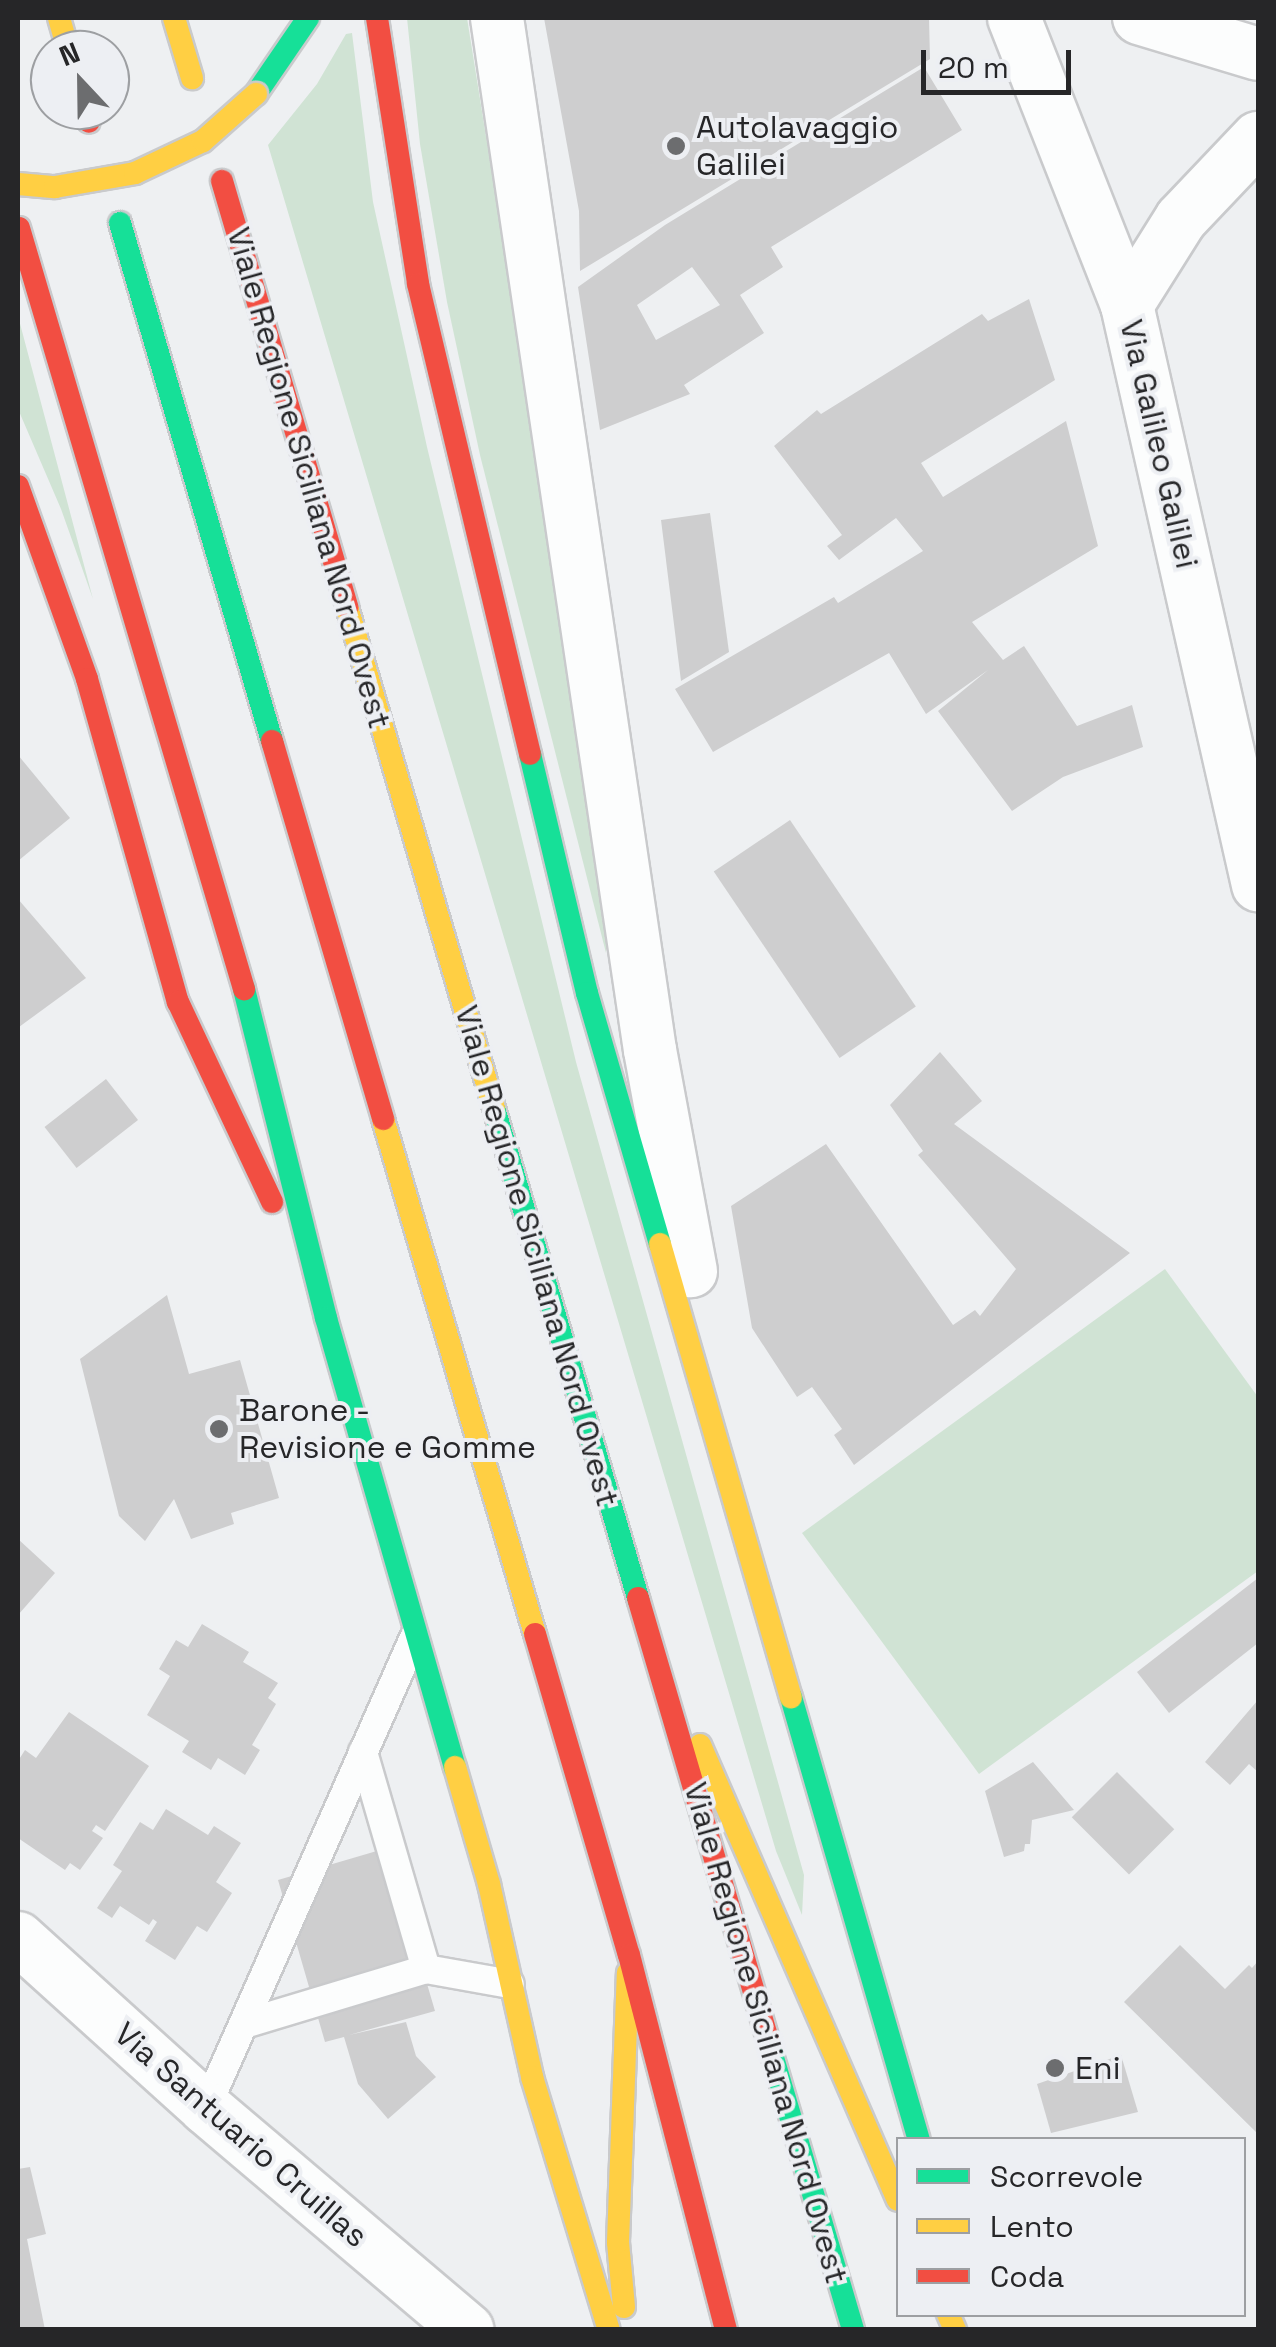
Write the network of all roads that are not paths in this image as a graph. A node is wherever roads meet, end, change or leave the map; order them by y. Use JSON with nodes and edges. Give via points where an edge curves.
{"nodes":[{"id":1,"x":174,"y":18,"type":"edge"},
{"id":2,"x":308,"y":18,"type":"edge"},
{"id":3,"x":377,"y":18,"type":"edge"},
{"id":4,"x":497,"y":18,"type":"edge"},
{"id":5,"x":1014,"y":18,"type":"edge"},
{"id":6,"x":1139,"y":18,"type":"edge"},
{"id":7,"x":1258,"y":54,"type":"edge"},
{"id":8,"x":192,"y":78,"type":"dead end"},
{"id":9,"x":1258,"y":138,"type":"edge"},
{"id":10,"x":222,"y":181,"type":"dead end"},
{"id":11,"x":18,"y":184,"type":"edge"},
{"id":12,"x":120,"y":224,"type":"dead end"},
{"id":13,"x":19,"y":228,"type":"edge"},
{"id":14,"x":1127,"y":305,"type":"junction"},
{"id":15,"x":18,"y":486,"type":"edge"},
{"id":16,"x":1256,"y":863,"type":"edge"},
{"id":17,"x":326,"y":1318,"type":"junction"},
{"id":18,"x":638,"y":1604,"type":"junction"},
{"id":19,"x":770,"y":1629,"type":"junction"},
{"id":20,"x":416,"y":1632,"type":"junction"},
{"id":21,"x":363,"y":1752,"type":"junction"},
{"id":22,"x":18,"y":1938,"type":"edge"},
{"id":23,"x":629,"y":1956,"type":"junction"},
{"id":24,"x":426,"y":1969,"type":"junction"},
{"id":25,"x":510,"y":1984,"type":"junction"},
{"id":26,"x":244,"y":2024,"type":"junction"},
{"id":27,"x":206,"y":2108,"type":"junction"},
{"id":28,"x":918,"y":2137,"type":"edge"},
{"id":29,"x":896,"y":2195,"type":"edge"},
{"id":30,"x":468,"y":2330,"type":"edge"},
{"id":31,"x":609,"y":2330,"type":"edge"},
{"id":32,"x":627,"y":2330,"type":"edge"},
{"id":33,"x":726,"y":2330,"type":"edge"},
{"id":34,"x":853,"y":2330,"type":"edge"}],
"edges":[{"from":1,"to":8,"type":"street"},
{"from":2,"to":11,"type":"street","bridge":true,"via":[[256,94],[203,142],[134,174],[69,186]]},
{"from":3,"to":19,"type":"street","via":[[418,284],[586,993]]},
{"from":4,"to":19,"type":"street","via":[[672,1184]]},
{"from":5,"to":14,"type":"street","name":"Via Galileo Galilei"},
{"from":6,"to":7,"type":"street"},
{"from":9,"to":14,"type":"street","via":[[1181,219]]},
{"from":10,"to":18,"type":"street","name":"Viale Regione Siciliana Nord Ovest"},
{"from":12,"to":23,"type":"street"},
{"from":13,"to":17,"type":"street","via":[[244,992]]},
{"from":14,"to":16,"type":"street","name":"Via Galileo Galilei"},
{"from":15,"to":17,"type":"street","via":[[87,679],[178,1002]]},
{"from":17,"to":20,"type":"street"},
{"from":18,"to":29,"type":"street"},
{"from":18,"to":34,"type":"street","name":"Viale Regione Siciliana Nord Ovest"},
{"from":19,"to":28,"type":"street"},
{"from":20,"to":21,"type":"lane"},
{"from":20,"to":25,"type":"street","via":[[489,1884]]},
{"from":21,"to":24,"type":"lane"},
{"from":21,"to":26,"type":"lane"},
{"from":22,"to":27,"type":"street","name":"Via Santuario Cruillas"},
{"from":23,"to":32,"type":"street","via":[[618,2242]]},
{"from":23,"to":33,"type":"street"},
{"from":24,"to":25,"type":"lane"},
{"from":24,"to":26,"type":"lane"},
{"from":25,"to":31,"type":"street"},
{"from":26,"to":27,"type":"lane"},
{"from":27,"to":30,"type":"street","name":"Via Santuario Cruillas"}]}
